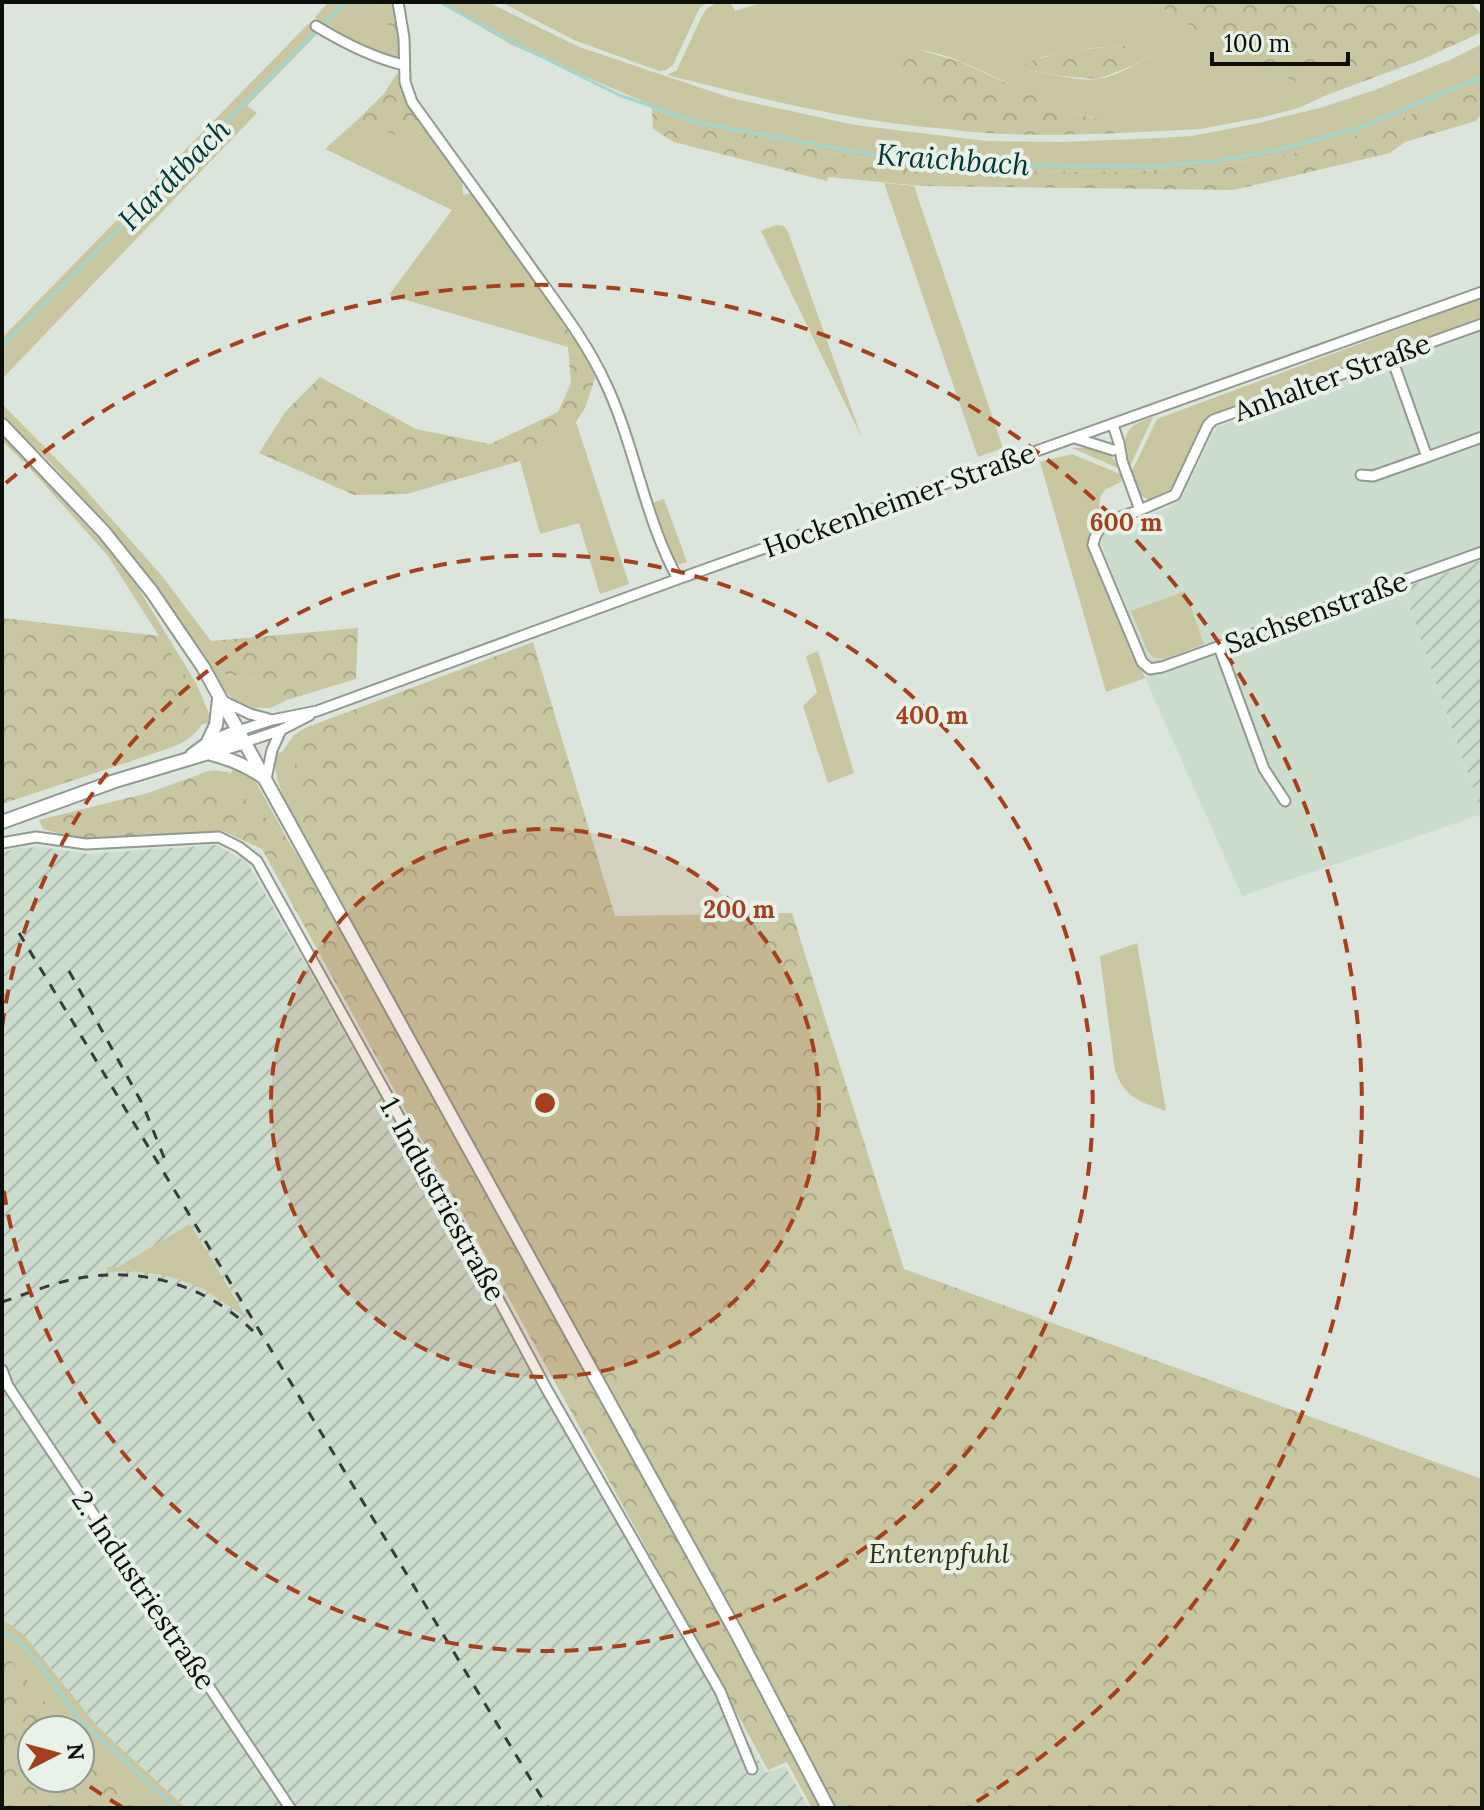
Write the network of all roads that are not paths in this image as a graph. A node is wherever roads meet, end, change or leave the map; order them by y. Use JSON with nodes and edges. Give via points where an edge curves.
{"nodes":[{"id":1,"x":398,"y":2,"type":"edge"},
{"id":2,"x":320,"y":28,"type":"dead end"},
{"id":3,"x":404,"y":65,"type":"junction"},
{"id":4,"x":1482,"y":292,"type":"edge"},
{"id":5,"x":1482,"y":324,"type":"edge"},
{"id":6,"x":1391,"y":356,"type":"junction"},
{"id":7,"x":2,"y":425,"type":"edge"},
{"id":8,"x":1110,"y":426,"type":"junction"},
{"id":9,"x":1482,"y":437,"type":"edge"},
{"id":10,"x":1075,"y":438,"type":"junction"},
{"id":11,"x":1113,"y":450,"type":"junction"},
{"id":12,"x":1427,"y":457,"type":"junction"},
{"id":13,"x":1122,"y":461,"type":"junction"},
{"id":14,"x":1361,"y":475,"type":"dead end"},
{"id":15,"x":1140,"y":510,"type":"junction"},
{"id":16,"x":1482,"y":552,"type":"edge"},
{"id":17,"x":678,"y":579,"type":"junction"},
{"id":18,"x":1219,"y":647,"type":"junction"},
{"id":19,"x":1150,"y":669,"type":"joint"},
{"id":20,"x":219,"y":699,"type":"junction"},
{"id":21,"x":317,"y":711,"type":"junction"},
{"id":22,"x":272,"y":720,"type":"junction"},
{"id":23,"x":281,"y":730,"type":"junction"},
{"id":24,"x":242,"y":737,"type":"junction"},
{"id":25,"x":208,"y":748,"type":"junction"},
{"id":26,"x":266,"y":779,"type":"junction"},
{"id":27,"x":1285,"y":801,"type":"dead end"},
{"id":28,"x":2,"y":822,"type":"edge"},
{"id":29,"x":2,"y":843,"type":"edge"},
{"id":30,"x":2,"y":1370,"type":"edge"},
{"id":31,"x":690,"y":1616,"type":"dead end"},
{"id":32,"x":679,"y":1618,"type":"junction"},
{"id":33,"x":752,"y":1769,"type":"dead end"},
{"id":34,"x":290,"y":1808,"type":"edge"},
{"id":35,"x":828,"y":1808,"type":"edge"}],
"edges":[{"from":1,"to":3,"type":"street"},
{"from":2,"to":3,"type":"street","via":[[380,59]]},
{"from":3,"to":17,"type":"street","via":[[412,102],[594,360]]},
{"from":4,"to":8,"type":"street","name":"Hockenheimer Straße"},
{"from":5,"to":6,"type":"street","name":"Anhalter Straße"},
{"from":6,"to":12,"type":"street"},
{"from":6,"to":15,"type":"street","name":"Anhalter Straße","via":[[1213,420],[1175,495]]},
{"from":7,"to":20,"type":"main road","via":[[127,561],[203,667]]},
{"from":8,"to":10,"type":"street","name":"Hockenheimer Straße"},
{"from":8,"to":11,"type":"street"},
{"from":8,"to":13,"type":"street"},
{"from":9,"to":12,"type":"street"},
{"from":10,"to":11,"type":"street"},
{"from":10,"to":17,"type":"street","name":"Hockenheimer Straße"},
{"from":11,"to":13,"type":"street"},
{"from":12,"to":14,"type":"street","via":[[1373,476]]},
{"from":13,"to":15,"type":"street"},
{"from":15,"to":19,"type":"street","name":"Anhalter Straße","via":[[1101,525],[1093,545],[1142,662]]},
{"from":16,"to":18,"type":"street","name":"Sachsenstraße"},
{"from":17,"to":21,"type":"street","name":"Hockenheimer Straße"},
{"from":18,"to":19,"type":"street","name":"Sachsenstraße"},
{"from":18,"to":27,"type":"street","via":[[1264,769]]},
{"from":20,"to":22,"type":"street"},
{"from":20,"to":24,"type":"main road"},
{"from":20,"to":25,"type":"main road"},
{"from":21,"to":22,"type":"street","name":"Hockenheimer Straße"},
{"from":21,"to":23,"type":"street","name":"Hockenheimer Straße"},
{"from":22,"to":24,"type":"street","name":"Hockenheimer Straße"},
{"from":23,"to":24,"type":"street","name":"Hockenheimer Straße"},
{"from":23,"to":26,"type":"street"},
{"from":24,"to":25,"type":"main road","name":"Hockenheimer Straße"},
{"from":24,"to":26,"type":"main road"},
{"from":25,"to":26,"type":"main road"},
{"from":25,"to":28,"type":"main road","name":"Hockenheimer Straße"},
{"from":26,"to":35,"type":"main road"},
{"from":29,"to":32,"type":"street","name":"1. Industriestraße","via":[[36,837],[86,844],[219,837],[257,861],[546,1388]]},
{"from":30,"to":34,"type":"street","name":"2. Industriestraße"},
{"from":31,"to":32,"type":"street"},
{"from":32,"to":33,"type":"street","name":"1. Industriestraße","via":[[720,1691]]}]}
